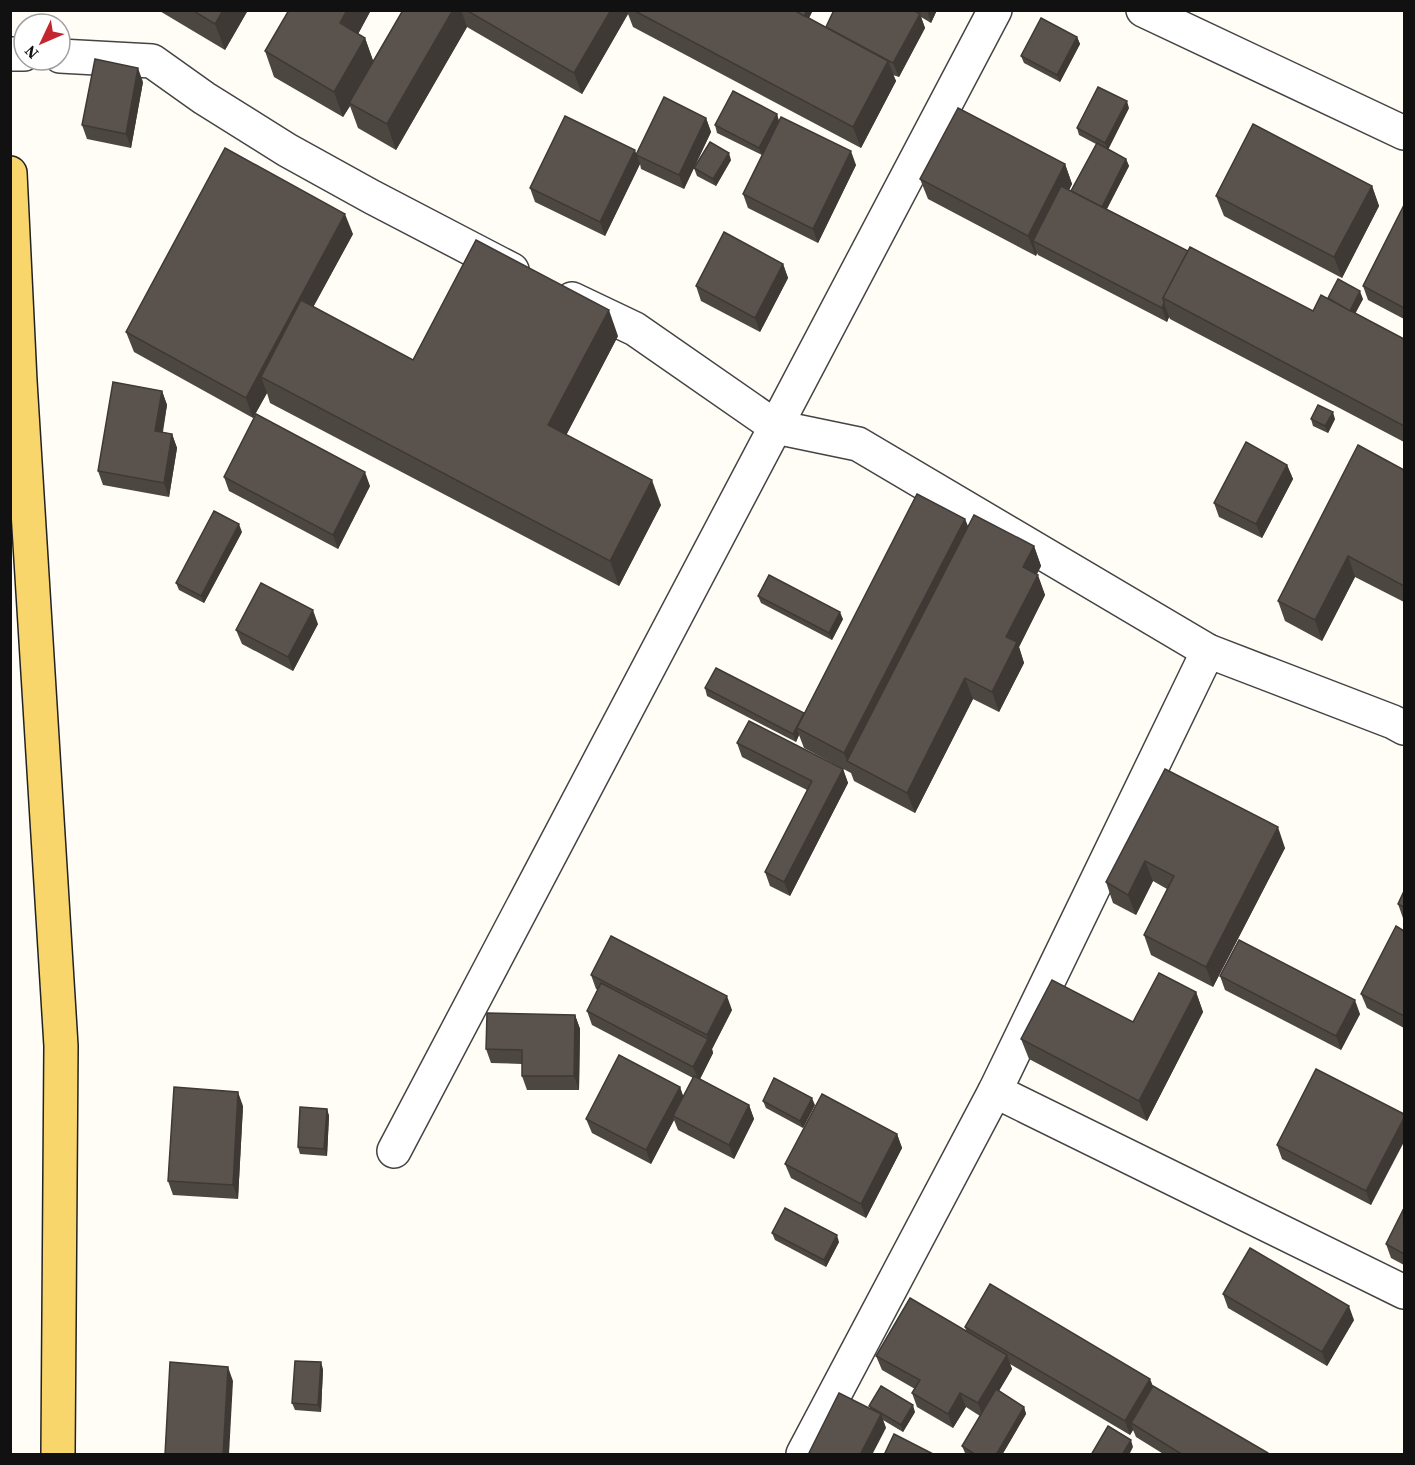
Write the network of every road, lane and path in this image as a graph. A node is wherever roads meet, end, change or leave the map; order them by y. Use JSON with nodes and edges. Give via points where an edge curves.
{"nodes":[{"id":1,"x":995,"y":10,"type":"edge"},
{"id":2,"x":1143,"y":10,"type":"edge"},
{"id":3,"x":72,"y":57,"type":"edge"},
{"id":4,"x":1404,"y":133,"type":"edge"},
{"id":5,"x":10,"y":173,"type":"edge"},
{"id":6,"x":776,"y":427,"type":"junction"},
{"id":7,"x":1208,"y":651,"type":"junction"},
{"id":8,"x":1404,"y":728,"type":"edge"},
{"id":9,"x":994,"y":1091,"type":"junction"},
{"id":10,"x":394,"y":1151,"type":"dead end"},
{"id":11,"x":1404,"y":1292,"type":"edge"},
{"id":12,"x":58,"y":1455,"type":"edge"},
{"id":13,"x":803,"y":1455,"type":"edge"}],
"edges":[{"from":1,"to":6,"type":"street"},
{"from":2,"to":4,"type":"street"},
{"from":3,"to":6,"type":"street","via":[[152,61],[287,150],[489,259],[635,329]]},
{"from":5,"to":12,"type":"main road","via":[[61,1046]]},
{"from":6,"to":7,"type":"street","via":[[858,444]]},
{"from":6,"to":10,"type":"street"},
{"from":7,"to":8,"type":"street"},
{"from":7,"to":9,"type":"street"},
{"from":9,"to":11,"type":"street"},
{"from":9,"to":13,"type":"street"}]}
